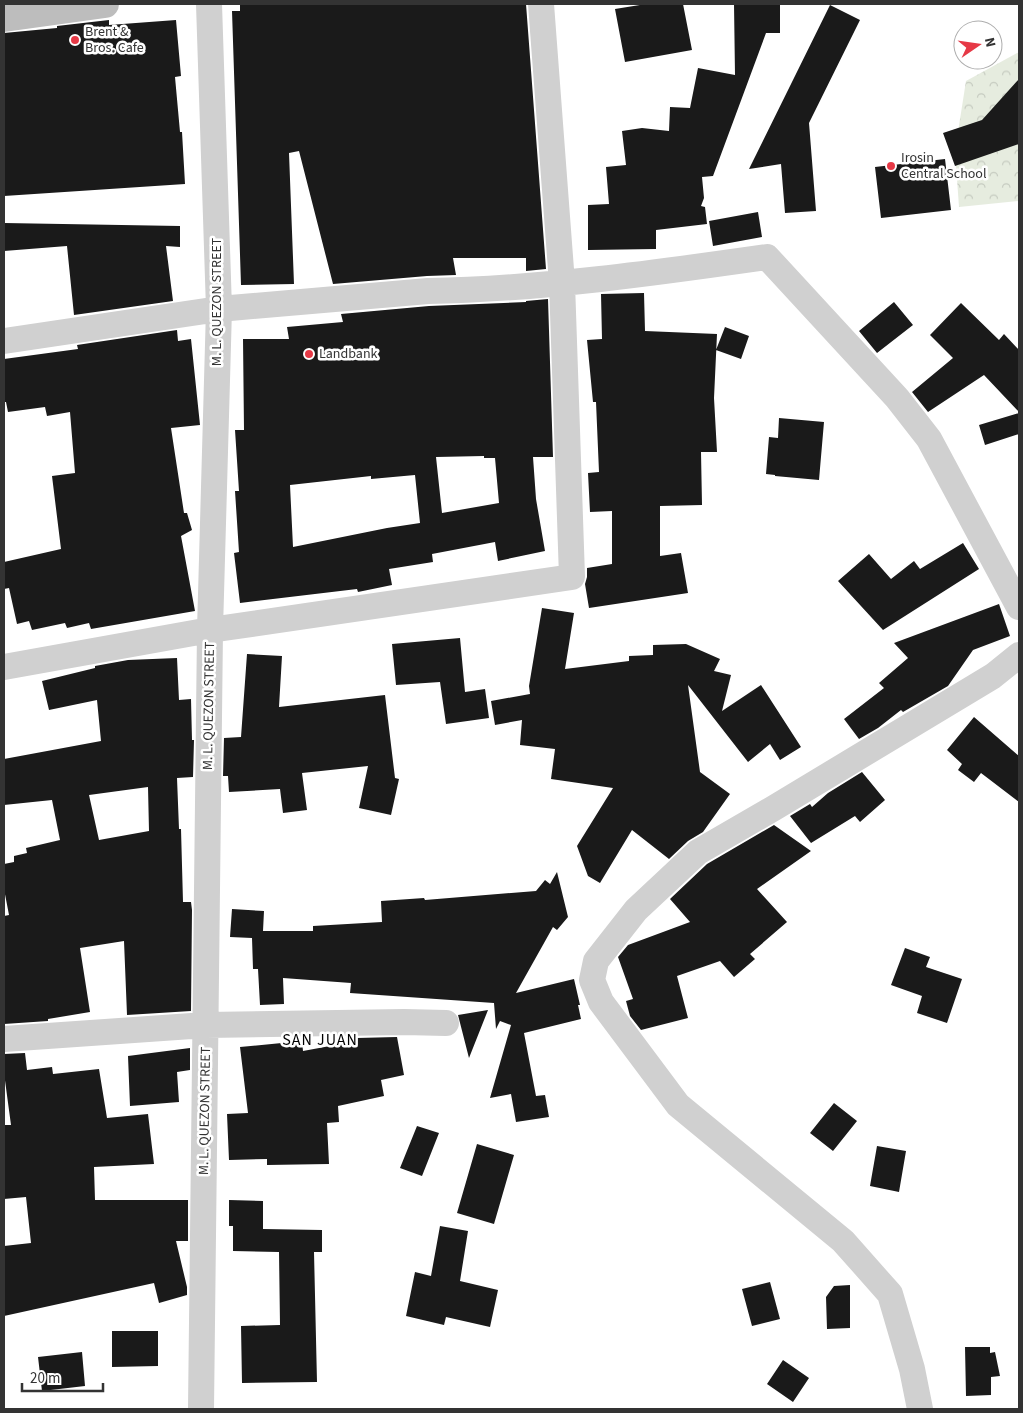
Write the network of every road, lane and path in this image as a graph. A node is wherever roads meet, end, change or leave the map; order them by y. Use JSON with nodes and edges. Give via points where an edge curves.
{"nodes":[{"id":1,"x":105,"y":4,"type":"edge"},
{"id":2,"x":209,"y":4,"type":"edge"},
{"id":3,"x":541,"y":4,"type":"edge"},
{"id":4,"x":4,"y":18,"type":"edge"},
{"id":5,"x":562,"y":283,"type":"junction"},
{"id":6,"x":219,"y":309,"type":"junction"},
{"id":7,"x":4,"y":341,"type":"edge"},
{"id":8,"x":1019,"y":607,"type":"edge"},
{"id":9,"x":210,"y":630,"type":"junction"},
{"id":10,"x":1019,"y":655,"type":"edge"},
{"id":11,"x":4,"y":667,"type":"edge"},
{"id":12,"x":446,"y":1023,"type":"dead end"},
{"id":13,"x":206,"y":1026,"type":"junction"},
{"id":14,"x":4,"y":1039,"type":"edge"},
{"id":15,"x":201,"y":1409,"type":"edge"},
{"id":16,"x":920,"y":1409,"type":"edge"}],
"edges":[{"from":1,"to":4,"type":"main road"},
{"from":2,"to":6,"type":"street","name":"M. L. QUEZON STREET"},
{"from":3,"to":5,"type":"street"},
{"from":5,"to":6,"type":"street"},
{"from":5,"to":8,"type":"street","via":[[767,257],[896,398],[929,439]]},
{"from":5,"to":9,"type":"street","via":[[572,577]]},
{"from":6,"to":7,"type":"street"},
{"from":6,"to":9,"type":"street","name":"M. L. QUEZON STREET"},
{"from":9,"to":11,"type":"street"},
{"from":9,"to":13,"type":"street","name":"M. L. QUEZON STREET"},
{"from":10,"to":16,"type":"street","via":[[993,676],[698,852],[636,910],[596,961],[592,980],[601,1002],[678,1105],[843,1241],[890,1294],[912,1368]]},
{"from":12,"to":13,"type":"street"},
{"from":13,"to":14,"type":"street"},
{"from":13,"to":15,"type":"street","name":"M. L. QUEZON STREET"}]}
